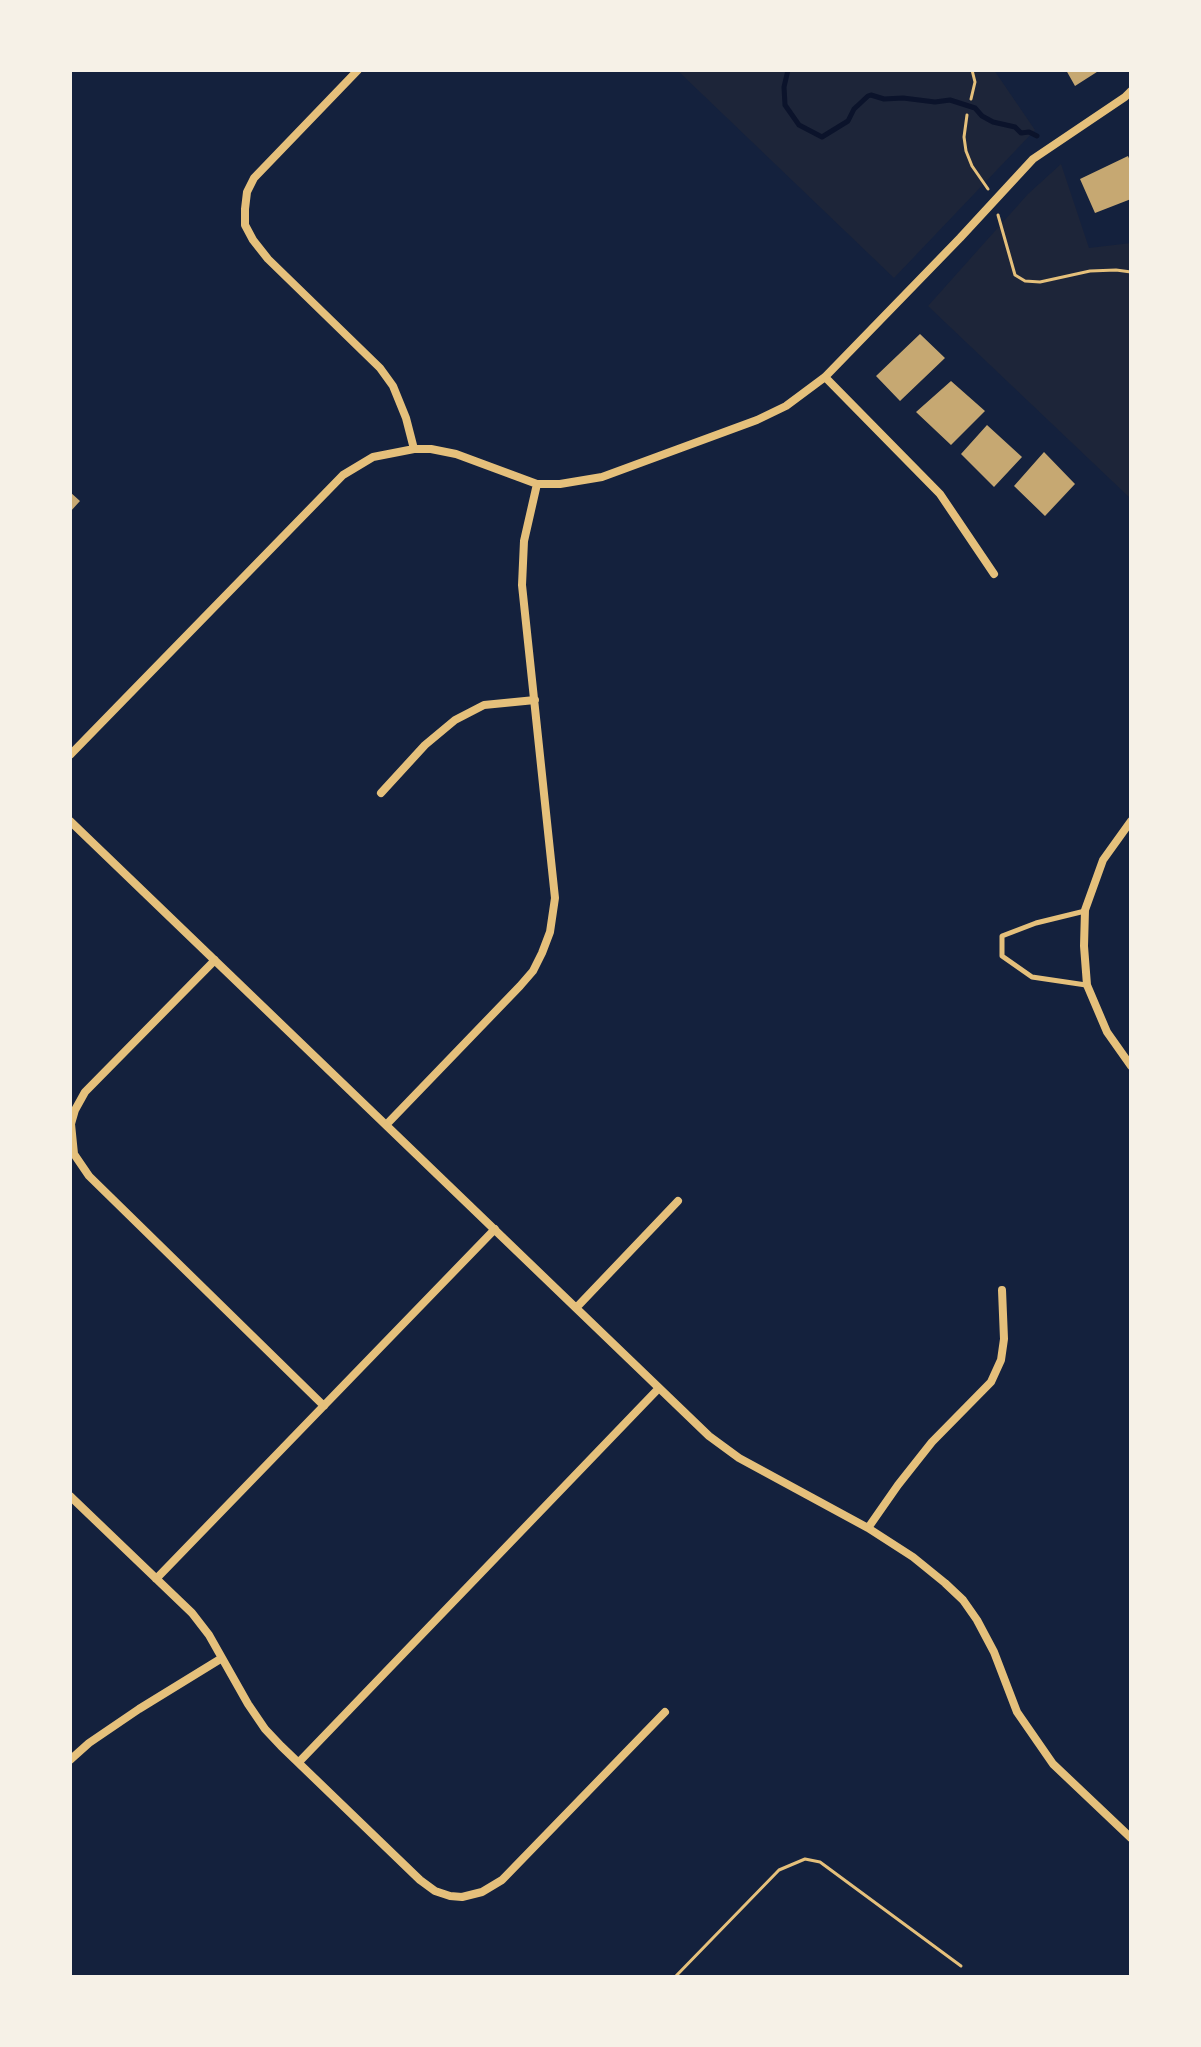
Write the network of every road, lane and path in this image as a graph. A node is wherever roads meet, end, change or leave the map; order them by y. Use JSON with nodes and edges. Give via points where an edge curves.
{"nodes":[{"id":1,"x":358,"y":70,"type":"edge"},
{"id":2,"x":972,"y":70,"type":"edge"},
{"id":3,"x":1131,"y":91,"type":"edge"},
{"id":4,"x":971,"y":99,"type":"dead end"},
{"id":5,"x":967,"y":115,"type":"dead end"},
{"id":6,"x":994,"y":200,"type":"junction"},
{"id":7,"x":1131,"y":272,"type":"edge"},
{"id":8,"x":825,"y":377,"type":"junction"},
{"id":9,"x":414,"y":449,"type":"junction"},
{"id":10,"x":537,"y":484,"type":"junction"},
{"id":11,"x":994,"y":574,"type":"dead end"},
{"id":12,"x":535,"y":700,"type":"junction"},
{"id":13,"x":70,"y":755,"type":"edge"},
{"id":14,"x":381,"y":793,"type":"dead end"},
{"id":15,"x":70,"y":821,"type":"edge"},
{"id":16,"x":1131,"y":821,"type":"edge"},
{"id":17,"x":1085,"y":910,"type":"junction"},
{"id":18,"x":215,"y":960,"type":"junction"},
{"id":19,"x":1087,"y":985,"type":"junction"},
{"id":20,"x":1131,"y":1066,"type":"edge"},
{"id":21,"x":386,"y":1125,"type":"junction"},
{"id":22,"x":71,"y":1132,"type":"edge"},
{"id":23,"x":678,"y":1201,"type":"dead end"},
{"id":24,"x":495,"y":1229,"type":"junction"},
{"id":25,"x":1002,"y":1290,"type":"dead end"},
{"id":26,"x":576,"y":1308,"type":"junction"},
{"id":27,"x":659,"y":1388,"type":"junction"},
{"id":28,"x":324,"y":1406,"type":"junction"},
{"id":29,"x":70,"y":1496,"type":"edge"},
{"id":30,"x":868,"y":1528,"type":"junction"},
{"id":31,"x":156,"y":1579,"type":"junction"},
{"id":32,"x":222,"y":1658,"type":"junction"},
{"id":33,"x":665,"y":1712,"type":"dead end"},
{"id":34,"x":70,"y":1760,"type":"edge"},
{"id":35,"x":299,"y":1762,"type":"junction"},
{"id":36,"x":1131,"y":1838,"type":"edge"},
{"id":37,"x":961,"y":1966,"type":"dead end"},
{"id":38,"x":675,"y":1977,"type":"edge"}],
"edges":[{"from":1,"to":9,"type":"street","via":[[254,178],[247,192],[245,225],[268,259],[380,368],[393,386]]},
{"from":2,"to":4,"type":"path"},
{"from":3,"to":6,"type":"street","via":[[1033,159]]},
{"from":5,"to":6,"type":"path","via":[[966,151]]},
{"from":6,"to":7,"type":"path","via":[[1015,275],[1025,281],[1090,271]]},
{"from":6,"to":8,"type":"street"},
{"from":8,"to":10,"type":"street","via":[[757,420],[602,477]]},
{"from":8,"to":11,"type":"street","via":[[940,494]]},
{"from":9,"to":10,"type":"street","via":[[456,454]]},
{"from":9,"to":13,"type":"street","via":[[373,457],[343,475]]},
{"from":10,"to":12,"type":"street","via":[[522,563]]},
{"from":12,"to":14,"type":"street","via":[[484,705],[455,720]]},
{"from":12,"to":21,"type":"street","via":[[555,898],[550,932],[533,971]]},
{"from":15,"to":18,"type":"street"},
{"from":16,"to":17,"type":"street","via":[[1103,860]]},
{"from":17,"to":19,"type":"street"},
{"from":17,"to":19,"type":"lane","via":[[1002,936],[1002,956],[1032,977]]},
{"from":18,"to":21,"type":"street"},
{"from":18,"to":22,"type":"street","via":[[85,1092]]},
{"from":19,"to":20,"type":"street","via":[[1107,1032]]},
{"from":21,"to":24,"type":"street"},
{"from":22,"to":28,"type":"street","via":[[74,1154],[89,1176]]},
{"from":23,"to":26,"type":"street"},
{"from":24,"to":26,"type":"street"},
{"from":24,"to":28,"type":"street"},
{"from":25,"to":30,"type":"street","via":[[1004,1339],[991,1382],[932,1442]]},
{"from":26,"to":27,"type":"street"},
{"from":27,"to":30,"type":"street","via":[[739,1458]]},
{"from":27,"to":35,"type":"street"},
{"from":28,"to":31,"type":"street"},
{"from":29,"to":31,"type":"street"},
{"from":30,"to":36,"type":"street","via":[[913,1557],[963,1600],[994,1652],[1017,1712],[1053,1764]]},
{"from":31,"to":32,"type":"street","via":[[192,1613]]},
{"from":32,"to":34,"type":"street"},
{"from":32,"to":35,"type":"street","via":[[265,1729]]},
{"from":33,"to":35,"type":"street","via":[[502,1880],[462,1897],[435,1891],[420,1880]]},
{"from":37,"to":38,"type":"path","via":[[820,1862],[805,1859],[779,1870]]}]}
